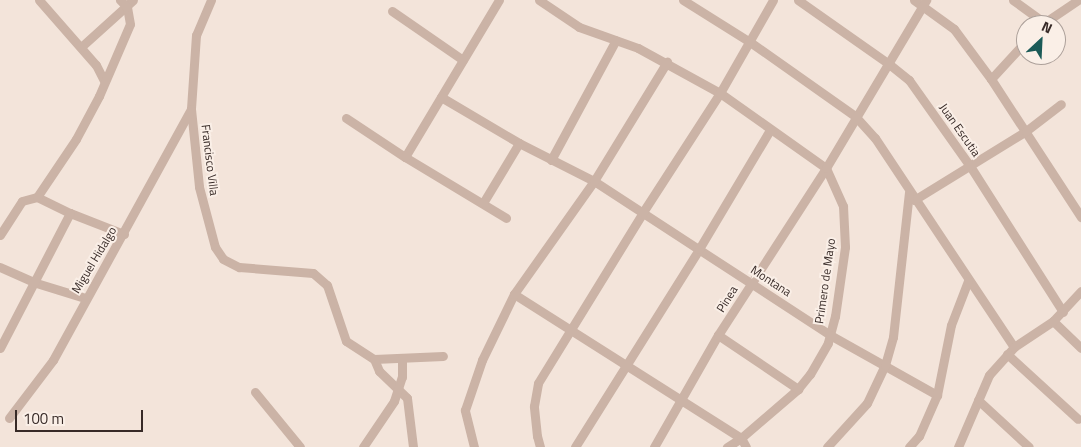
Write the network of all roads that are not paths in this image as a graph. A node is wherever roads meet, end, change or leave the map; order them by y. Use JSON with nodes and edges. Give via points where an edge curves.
{"nodes":[{"id":1,"x":39,"y":0,"type":"edge"},
{"id":2,"x":120,"y":0,"type":"edge"},
{"id":3,"x":133,"y":0,"type":"edge"},
{"id":4,"x":210,"y":0,"type":"edge"},
{"id":5,"x":500,"y":0,"type":"edge"},
{"id":6,"x":539,"y":0,"type":"edge"},
{"id":7,"x":682,"y":0,"type":"edge"},
{"id":8,"x":773,"y":0,"type":"edge"},
{"id":9,"x":798,"y":0,"type":"edge"},
{"id":10,"x":914,"y":0,"type":"edge"},
{"id":11,"x":1013,"y":0,"type":"edge"},
{"id":12,"x":1078,"y":2,"type":"edge"},
{"id":13,"x":924,"y":3,"type":"edge"},
{"id":14,"x":127,"y":7,"type":"junction"},
{"id":15,"x":392,"y":11,"type":"dead end"},
{"id":16,"x":1031,"y":15,"type":"edge"},
{"id":17,"x":1057,"y":15,"type":"edge"},
{"id":18,"x":616,"y":40,"type":"junction"},
{"id":19,"x":750,"y":42,"type":"junction"},
{"id":20,"x":81,"y":47,"type":"junction"},
{"id":21,"x":1016,"y":52,"type":"edge"},
{"id":22,"x":463,"y":60,"type":"junction"},
{"id":23,"x":667,"y":62,"type":"junction"},
{"id":24,"x":889,"y":64,"type":"junction"},
{"id":25,"x":991,"y":79,"type":"junction"},
{"id":26,"x":104,"y":81,"type":"junction"},
{"id":27,"x":720,"y":93,"type":"junction"},
{"id":28,"x":441,"y":96,"type":"junction"},
{"id":29,"x":1061,"y":104,"type":"dead end"},
{"id":30,"x":191,"y":109,"type":"junction"},
{"id":31,"x":855,"y":116,"type":"junction"},
{"id":32,"x":346,"y":118,"type":"dead end"},
{"id":33,"x":770,"y":130,"type":"junction"},
{"id":34,"x":1026,"y":131,"type":"junction"},
{"id":35,"x":519,"y":143,"type":"junction"},
{"id":36,"x":405,"y":157,"type":"junction"},
{"id":37,"x":551,"y":160,"type":"junction"},
{"id":38,"x":970,"y":166,"type":"junction"},
{"id":39,"x":826,"y":168,"type":"junction"},
{"id":40,"x":594,"y":181,"type":"junction"},
{"id":41,"x":37,"y":197,"type":"junction"},
{"id":42,"x":912,"y":197,"type":"junction"},
{"id":43,"x":484,"y":203,"type":"junction"},
{"id":44,"x":643,"y":212,"type":"junction"},
{"id":45,"x":70,"y":213,"type":"junction"},
{"id":46,"x":1081,"y":217,"type":"edge"},
{"id":47,"x":506,"y":218,"type":"dead end"},
{"id":48,"x":124,"y":234,"type":"junction"},
{"id":49,"x":0,"y":235,"type":"edge"},
{"id":50,"x":699,"y":249,"type":"junction"},
{"id":51,"x":0,"y":267,"type":"edge"},
{"id":52,"x":968,"y":281,"type":"junction"},
{"id":53,"x":33,"y":282,"type":"junction"},
{"id":54,"x":752,"y":283,"type":"junction"},
{"id":55,"x":1081,"y":291,"type":"edge"},
{"id":56,"x":514,"y":294,"type":"junction"},
{"id":57,"x":85,"y":298,"type":"junction"},
{"id":58,"x":1063,"y":312,"type":"junction"},
{"id":59,"x":1053,"y":321,"type":"junction"},
{"id":60,"x":571,"y":330,"type":"junction"},
{"id":61,"x":830,"y":334,"type":"junction"},
{"id":62,"x":718,"y":335,"type":"junction"},
{"id":63,"x":0,"y":348,"type":"edge"},
{"id":64,"x":1081,"y":348,"type":"edge"},
{"id":65,"x":1010,"y":350,"type":"junction"},
{"id":66,"x":443,"y":356,"type":"dead end"},
{"id":67,"x":402,"y":358,"type":"junction"},
{"id":68,"x":374,"y":360,"type":"junction"},
{"id":69,"x":625,"y":365,"type":"junction"},
{"id":70,"x":885,"y":365,"type":"junction"},
{"id":71,"x":398,"y":389,"type":"junction"},
{"id":72,"x":798,"y":389,"type":"junction"},
{"id":73,"x":255,"y":392,"type":"dead end"},
{"id":74,"x":937,"y":395,"type":"junction"},
{"id":75,"x":680,"y":400,"type":"junction"},
{"id":76,"x":978,"y":400,"type":"junction"},
{"id":77,"x":9,"y":418,"type":"dead end"},
{"id":78,"x":1078,"y":419,"type":"dead end"},
{"id":79,"x":741,"y":438,"type":"junction"},
{"id":80,"x":300,"y":447,"type":"edge"},
{"id":81,"x":363,"y":447,"type":"edge"},
{"id":82,"x":413,"y":447,"type":"edge"},
{"id":83,"x":474,"y":447,"type":"edge"},
{"id":84,"x":540,"y":447,"type":"edge"},
{"id":85,"x":575,"y":447,"type":"edge"},
{"id":86,"x":654,"y":447,"type":"edge"},
{"id":87,"x":727,"y":447,"type":"edge"},
{"id":88,"x":746,"y":447,"type":"edge"},
{"id":89,"x":827,"y":447,"type":"edge"},
{"id":90,"x":909,"y":447,"type":"edge"},
{"id":91,"x":958,"y":447,"type":"edge"},
{"id":92,"x":1029,"y":447,"type":"edge"}],
"edges":[{"from":1,"to":20,"type":"street"},
{"from":2,"to":14,"type":"street"},
{"from":3,"to":14,"type":"street"},
{"from":4,"to":30,"type":"street","name":"Francisco Villa","via":[[196,35]]},
{"from":5,"to":22,"type":"street"},
{"from":6,"to":18,"type":"street","via":[[579,26]]},
{"from":7,"to":19,"type":"street"},
{"from":8,"to":19,"type":"street"},
{"from":9,"to":24,"type":"street","name":"Juan Escutia"},
{"from":10,"to":13,"type":"street"},
{"from":11,"to":16,"type":"street"},
{"from":12,"to":17,"type":"street"},
{"from":13,"to":24,"type":"street","name":"Pinea"},
{"from":13,"to":25,"type":"street","via":[[954,28]]},
{"from":14,"to":20,"type":"street"},
{"from":14,"to":26,"type":"street","via":[[130,24]]},
{"from":15,"to":22,"type":"street"},
{"from":18,"to":23,"type":"street"},
{"from":18,"to":37,"type":"street"},
{"from":19,"to":27,"type":"street"},
{"from":19,"to":31,"type":"street"},
{"from":20,"to":26,"type":"street"},
{"from":21,"to":25,"type":"street"},
{"from":22,"to":28,"type":"street"},
{"from":23,"to":27,"type":"street"},
{"from":23,"to":40,"type":"street"},
{"from":24,"to":31,"type":"street","name":"Pinea"},
{"from":24,"to":38,"type":"street","name":"Juan Escutia","via":[[909,80]]},
{"from":25,"to":34,"type":"street"},
{"from":26,"to":41,"type":"street","via":[[76,139]]},
{"from":27,"to":33,"type":"street"},
{"from":27,"to":44,"type":"street"},
{"from":28,"to":35,"type":"street","name":"Montana"},
{"from":28,"to":36,"type":"street"},
{"from":29,"to":34,"type":"street"},
{"from":30,"to":48,"type":"street","name":"Miguel Hidalgo"},
{"from":30,"to":68,"type":"street","name":"Francisco Villa","via":[[198,187],[215,247],[223,259],[239,267],[313,273],[327,285],[346,341]]},
{"from":31,"to":39,"type":"street","name":"Pinea"},
{"from":31,"to":42,"type":"street","via":[[875,138]]},
{"from":32,"to":36,"type":"street"},
{"from":33,"to":39,"type":"street"},
{"from":33,"to":50,"type":"street"},
{"from":34,"to":38,"type":"street"},
{"from":34,"to":46,"type":"street"},
{"from":35,"to":37,"type":"street","name":"Montana"},
{"from":35,"to":43,"type":"street"},
{"from":36,"to":43,"type":"street"},
{"from":37,"to":40,"type":"street","name":"Montana"},
{"from":38,"to":42,"type":"street"},
{"from":38,"to":58,"type":"street","name":"Juan Escutia"},
{"from":39,"to":54,"type":"street","name":"Pinea"},
{"from":39,"to":61,"type":"street","name":"Primero de Mayo","via":[[843,206],[845,247]]},
{"from":40,"to":44,"type":"street","name":"Montana"},
{"from":40,"to":56,"type":"street"},
{"from":41,"to":45,"type":"street"},
{"from":41,"to":49,"type":"street","via":[[22,200]]},
{"from":42,"to":52,"type":"street"},
{"from":42,"to":70,"type":"street","via":[[893,337]]},
{"from":43,"to":47,"type":"street"},
{"from":44,"to":50,"type":"street","name":"Montana"},
{"from":44,"to":60,"type":"street"},
{"from":45,"to":48,"type":"street"},
{"from":45,"to":53,"type":"street"},
{"from":48,"to":57,"type":"street","name":"Miguel Hidalgo"},
{"from":50,"to":54,"type":"street","name":"Montana"},
{"from":50,"to":69,"type":"street"},
{"from":51,"to":53,"type":"street"},
{"from":52,"to":65,"type":"street"},
{"from":52,"to":74,"type":"street","via":[[950,325]]},
{"from":53,"to":57,"type":"street"},
{"from":53,"to":63,"type":"street"},
{"from":54,"to":61,"type":"street","name":"Montana"},
{"from":54,"to":62,"type":"street","name":"Pinea"},
{"from":55,"to":58,"type":"street"},
{"from":56,"to":60,"type":"street"},
{"from":56,"to":83,"type":"street","via":[[482,360],[465,410]]},
{"from":57,"to":77,"type":"street","name":"Miguel Hidalgo","via":[[53,360]]},
{"from":58,"to":59,"type":"street"},
{"from":59,"to":64,"type":"street"},
{"from":59,"to":65,"type":"street"},
{"from":60,"to":69,"type":"street"},
{"from":60,"to":84,"type":"street","via":[[538,383],[534,406]]},
{"from":61,"to":70,"type":"street","name":"Montana"},
{"from":61,"to":72,"type":"street","name":"Primero de Mayo","via":[[810,374]]},
{"from":62,"to":72,"type":"street"},
{"from":62,"to":75,"type":"street","name":"Pinea"},
{"from":65,"to":76,"type":"street","via":[[989,375]]},
{"from":65,"to":78,"type":"street"},
{"from":66,"to":67,"type":"street"},
{"from":67,"to":68,"type":"street"},
{"from":67,"to":71,"type":"street"},
{"from":68,"to":71,"type":"street","via":[[379,372]]},
{"from":69,"to":75,"type":"street"},
{"from":69,"to":85,"type":"street"},
{"from":70,"to":74,"type":"street","name":"Montana"},
{"from":70,"to":89,"type":"street","via":[[867,403]]},
{"from":71,"to":81,"type":"street","via":[[388,412]]},
{"from":71,"to":82,"type":"street","via":[[407,398]]},
{"from":72,"to":79,"type":"street","name":"Primero de Mayo"},
{"from":73,"to":80,"type":"street"},
{"from":74,"to":90,"type":"street","via":[[919,436]]},
{"from":75,"to":79,"type":"street"},
{"from":75,"to":86,"type":"street","name":"Pinea"},
{"from":76,"to":91,"type":"street"},
{"from":76,"to":92,"type":"street"},
{"from":79,"to":87,"type":"street"},
{"from":79,"to":88,"type":"street"}]}
